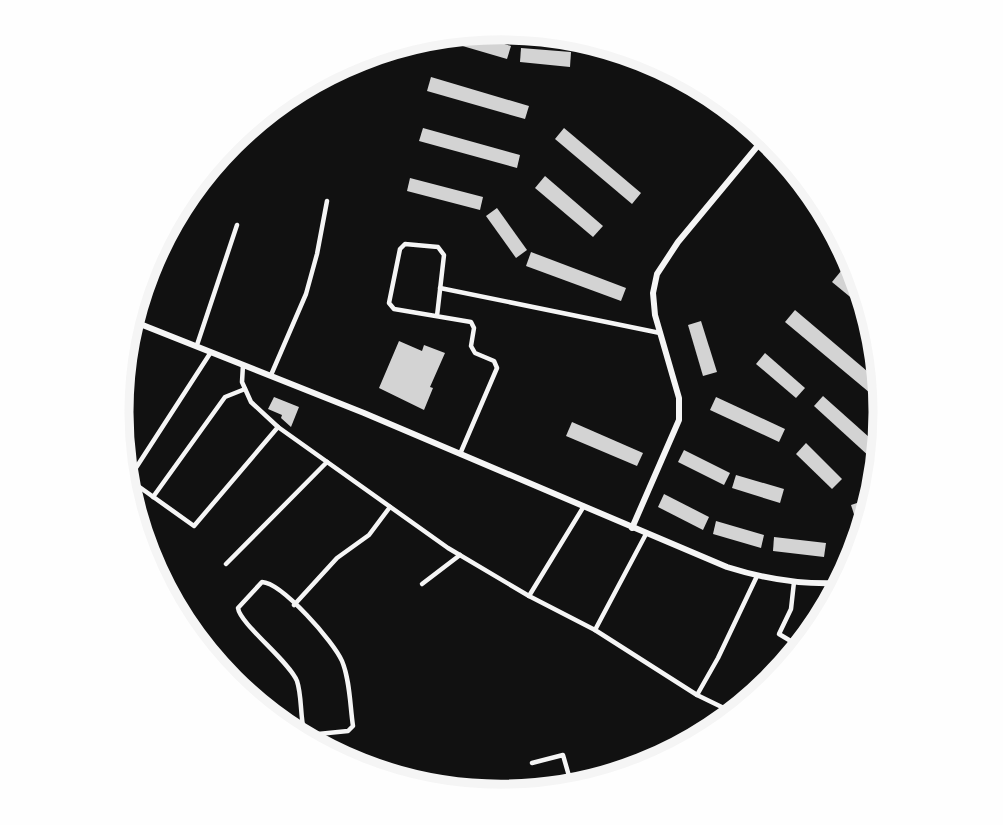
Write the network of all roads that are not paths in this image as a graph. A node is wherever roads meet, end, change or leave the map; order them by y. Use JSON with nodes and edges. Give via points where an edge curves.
{"nodes":[{"id":1,"x":759,"y":144,"type":"edge"},
{"id":2,"x":327,"y":201,"type":"dead end"},
{"id":3,"x":237,"y":225,"type":"dead end"},
{"id":4,"x":440,"y":288,"type":"junction"},
{"id":5,"x":437,"y":316,"type":"junction"},
{"id":6,"x":140,"y":324,"type":"edge"},
{"id":7,"x":661,"y":333,"type":"junction"},
{"id":8,"x":197,"y":345,"type":"junction"},
{"id":9,"x":212,"y":351,"type":"junction"},
{"id":10,"x":243,"y":364,"type":"junction"},
{"id":11,"x":271,"y":376,"type":"junction"},
{"id":12,"x":245,"y":389,"type":"junction"},
{"id":13,"x":278,"y":427,"type":"junction"},
{"id":14,"x":460,"y":454,"type":"junction"},
{"id":15,"x":327,"y":462,"type":"junction"},
{"id":16,"x":134,"y":473,"type":"edge"},
{"id":17,"x":136,"y":484,"type":"edge"},
{"id":18,"x":153,"y":497,"type":"junction"},
{"id":19,"x":584,"y":506,"type":"junction"},
{"id":20,"x":390,"y":507,"type":"junction"},
{"id":21,"x":632,"y":528,"type":"junction"},
{"id":22,"x":646,"y":534,"type":"junction"},
{"id":23,"x":460,"y":555,"type":"junction"},
{"id":24,"x":226,"y":564,"type":"dead end"},
{"id":25,"x":757,"y":576,"type":"junction"},
{"id":26,"x":794,"y":582,"type":"junction"},
{"id":27,"x":832,"y":583,"type":"edge"},
{"id":28,"x":422,"y":584,"type":"dead end"},
{"id":29,"x":528,"y":596,"type":"junction"},
{"id":30,"x":295,"y":604,"type":"junction"},
{"id":31,"x":595,"y":630,"type":"junction"},
{"id":32,"x":794,"y":643,"type":"edge"},
{"id":33,"x":698,"y":695,"type":"junction"},
{"id":34,"x":726,"y":709,"type":"edge"},
{"id":35,"x":304,"y":728,"type":"edge"},
{"id":36,"x":314,"y":734,"type":"edge"},
{"id":37,"x":532,"y":763,"type":"dead end"},
{"id":38,"x":570,"y":779,"type":"edge"}],
"edges":[{"from":1,"to":7,"type":"street","via":[[657,274],[653,293]]},
{"from":2,"to":11,"type":"street","via":[[306,294]]},
{"from":3,"to":8,"type":"street"},
{"from":4,"to":5,"type":"street"},
{"from":4,"to":5,"type":"street","via":[[444,255],[438,247],[405,244],[400,249],[389,303],[394,309]]},
{"from":4,"to":7,"type":"street"},
{"from":5,"to":14,"type":"street","via":[[471,322],[471,346],[475,353],[494,360],[497,368]]},
{"from":6,"to":8,"type":"street"},
{"from":7,"to":21,"type":"street","via":[[676,386],[679,419]]},
{"from":8,"to":9,"type":"street"},
{"from":9,"to":10,"type":"street"},
{"from":9,"to":16,"type":"street"},
{"from":10,"to":11,"type":"street"},
{"from":10,"to":12,"type":"street"},
{"from":11,"to":14,"type":"street"},
{"from":12,"to":13,"type":"street","via":[[251,402]]},
{"from":12,"to":18,"type":"street","via":[[225,397]]},
{"from":13,"to":15,"type":"street"},
{"from":13,"to":18,"type":"street","via":[[194,526]]},
{"from":14,"to":19,"type":"street"},
{"from":15,"to":20,"type":"street"},
{"from":15,"to":24,"type":"street"},
{"from":17,"to":18,"type":"street"},
{"from":19,"to":21,"type":"street"},
{"from":19,"to":29,"type":"street"},
{"from":20,"to":23,"type":"street"},
{"from":20,"to":30,"type":"street","via":[[369,535],[337,558]]},
{"from":21,"to":22,"type":"street"},
{"from":22,"to":25,"type":"street"},
{"from":22,"to":31,"type":"street"},
{"from":23,"to":28,"type":"street"},
{"from":23,"to":29,"type":"street"},
{"from":25,"to":26,"type":"street"},
{"from":25,"to":33,"type":"street"},
{"from":26,"to":27,"type":"street"},
{"from":26,"to":32,"type":"street","via":[[791,608],[779,634]]},
{"from":29,"to":31,"type":"street"},
{"from":30,"to":35,"type":"street","via":[[269,582],[262,582],[238,608],[297,680]]},
{"from":30,"to":36,"type":"street","via":[[341,658],[353,726],[348,731]]},
{"from":31,"to":33,"type":"street"},
{"from":33,"to":34,"type":"street"},
{"from":37,"to":38,"type":"street","via":[[563,755]]}]}
